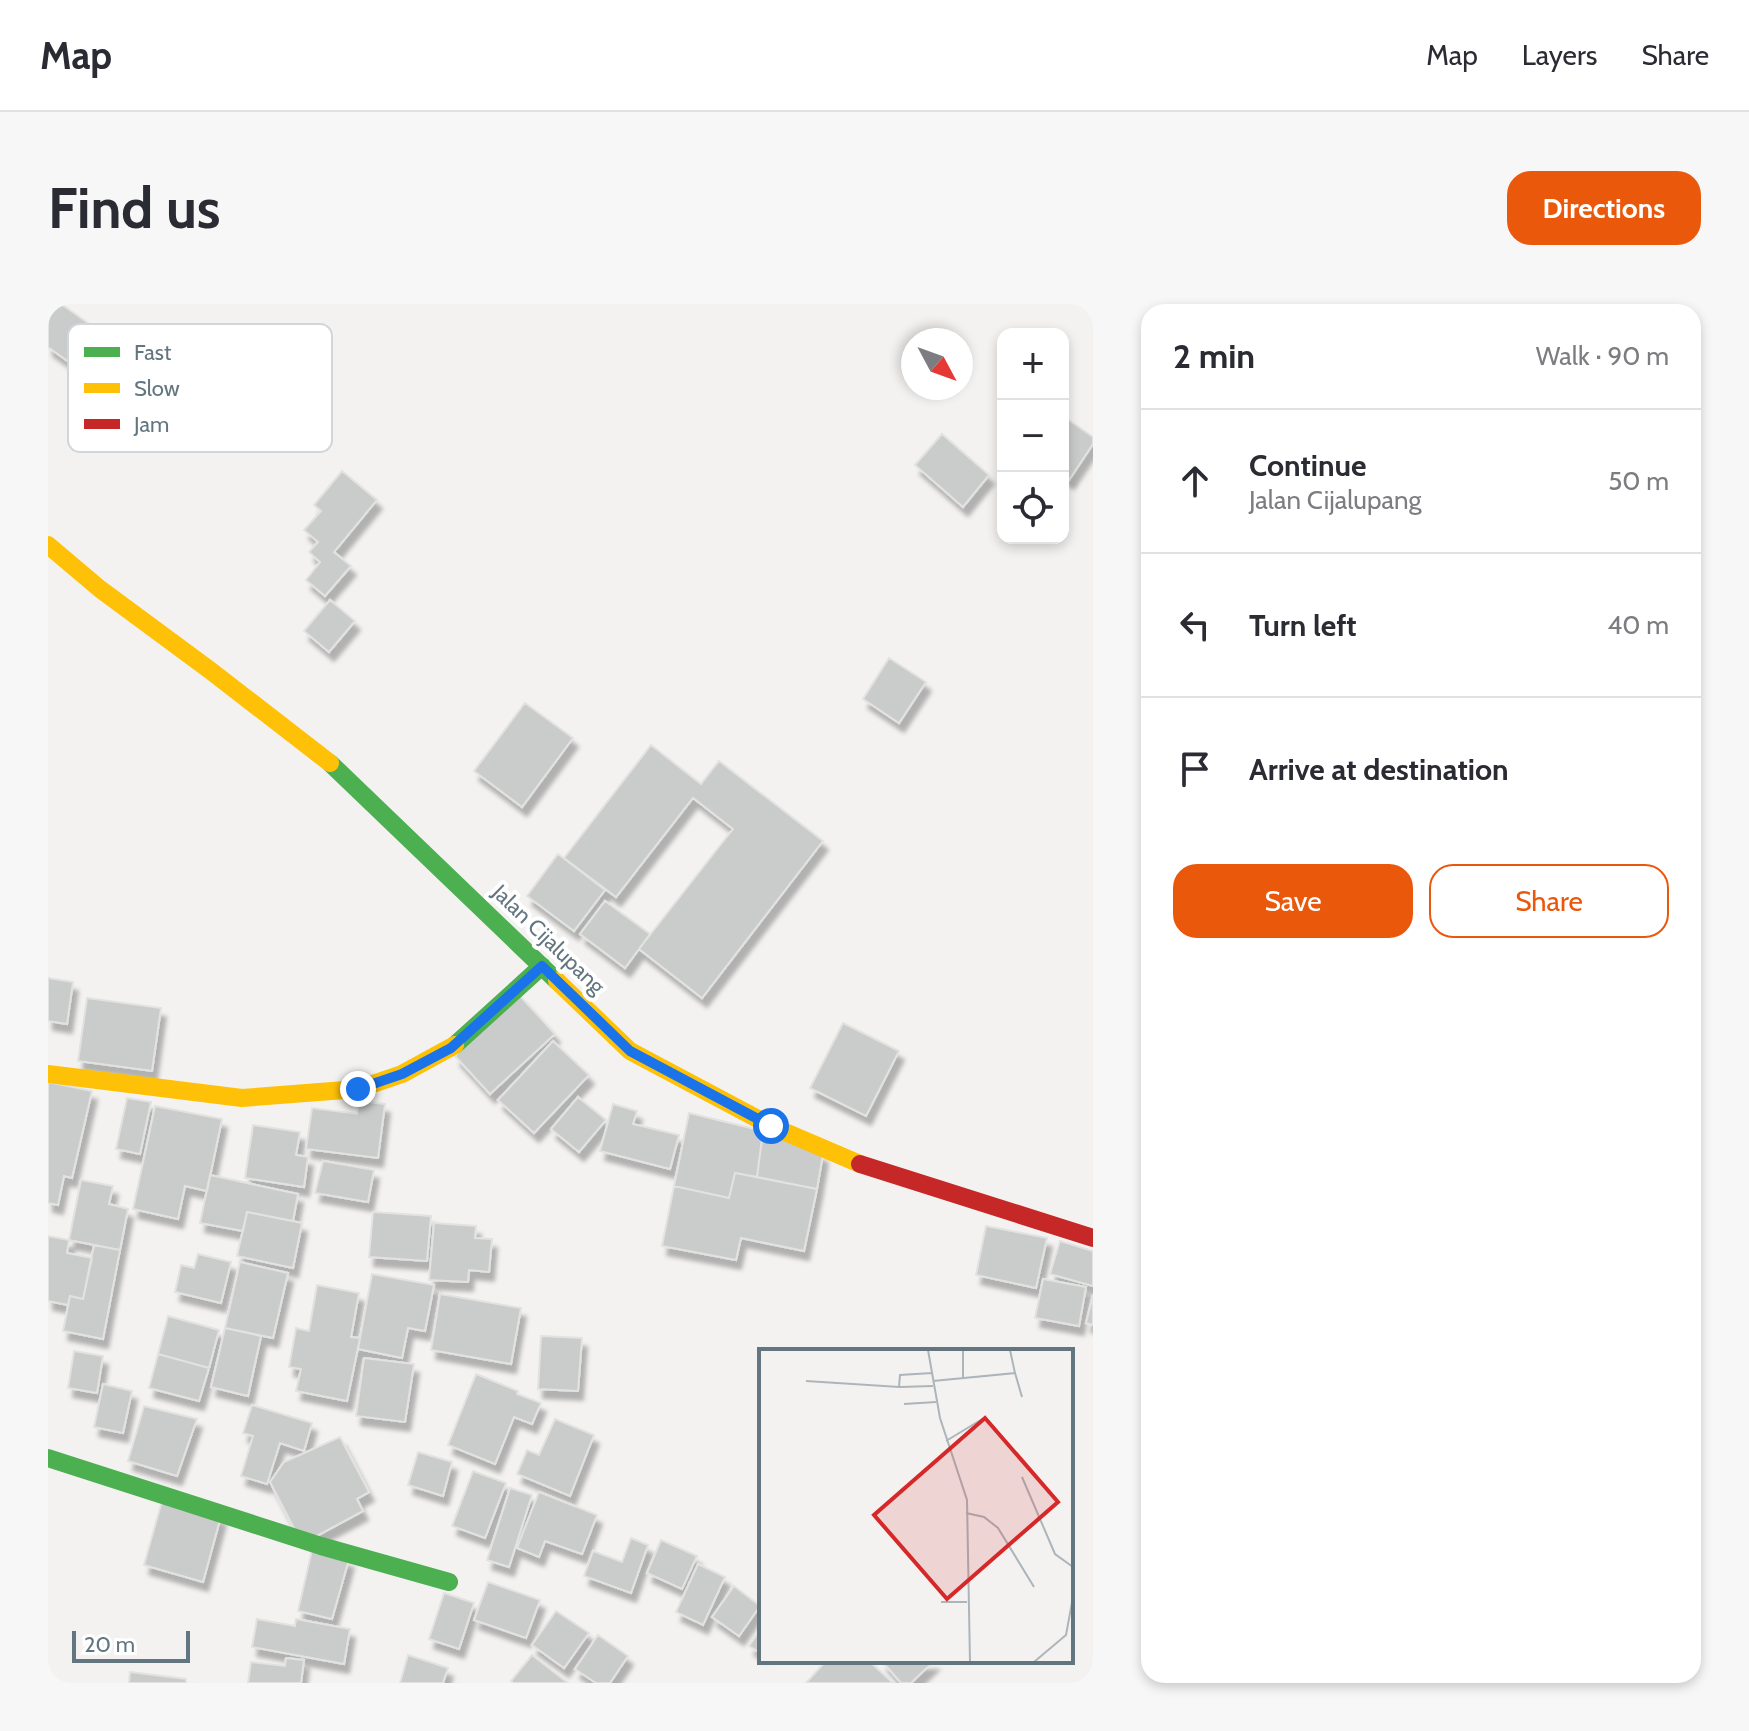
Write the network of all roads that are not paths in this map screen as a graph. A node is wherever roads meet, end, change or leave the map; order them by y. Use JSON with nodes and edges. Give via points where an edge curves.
{"nodes":[{"id":1,"x":48,"y":545,"type":"edge"},
{"id":2,"x":542,"y":966,"type":"junction"},
{"id":3,"x":48,"y":1074,"type":"edge"},
{"id":4,"x":1093,"y":1238,"type":"edge"},
{"id":5,"x":48,"y":1458,"type":"edge"},
{"id":6,"x":449,"y":1582,"type":"dead end"}],
"edges":[{"from":1,"to":2,"type":"street","name":"Jalan Cijalupang","via":[[332,765]]},
{"from":2,"to":3,"type":"street","via":[[451,1048],[402,1074],[358,1089],[242,1098]]},
{"from":2,"to":4,"type":"street","name":"Jalan Cijalupang","via":[[630,1051],[771,1126],[860,1164]]},
{"from":5,"to":6,"type":"street"}]}
